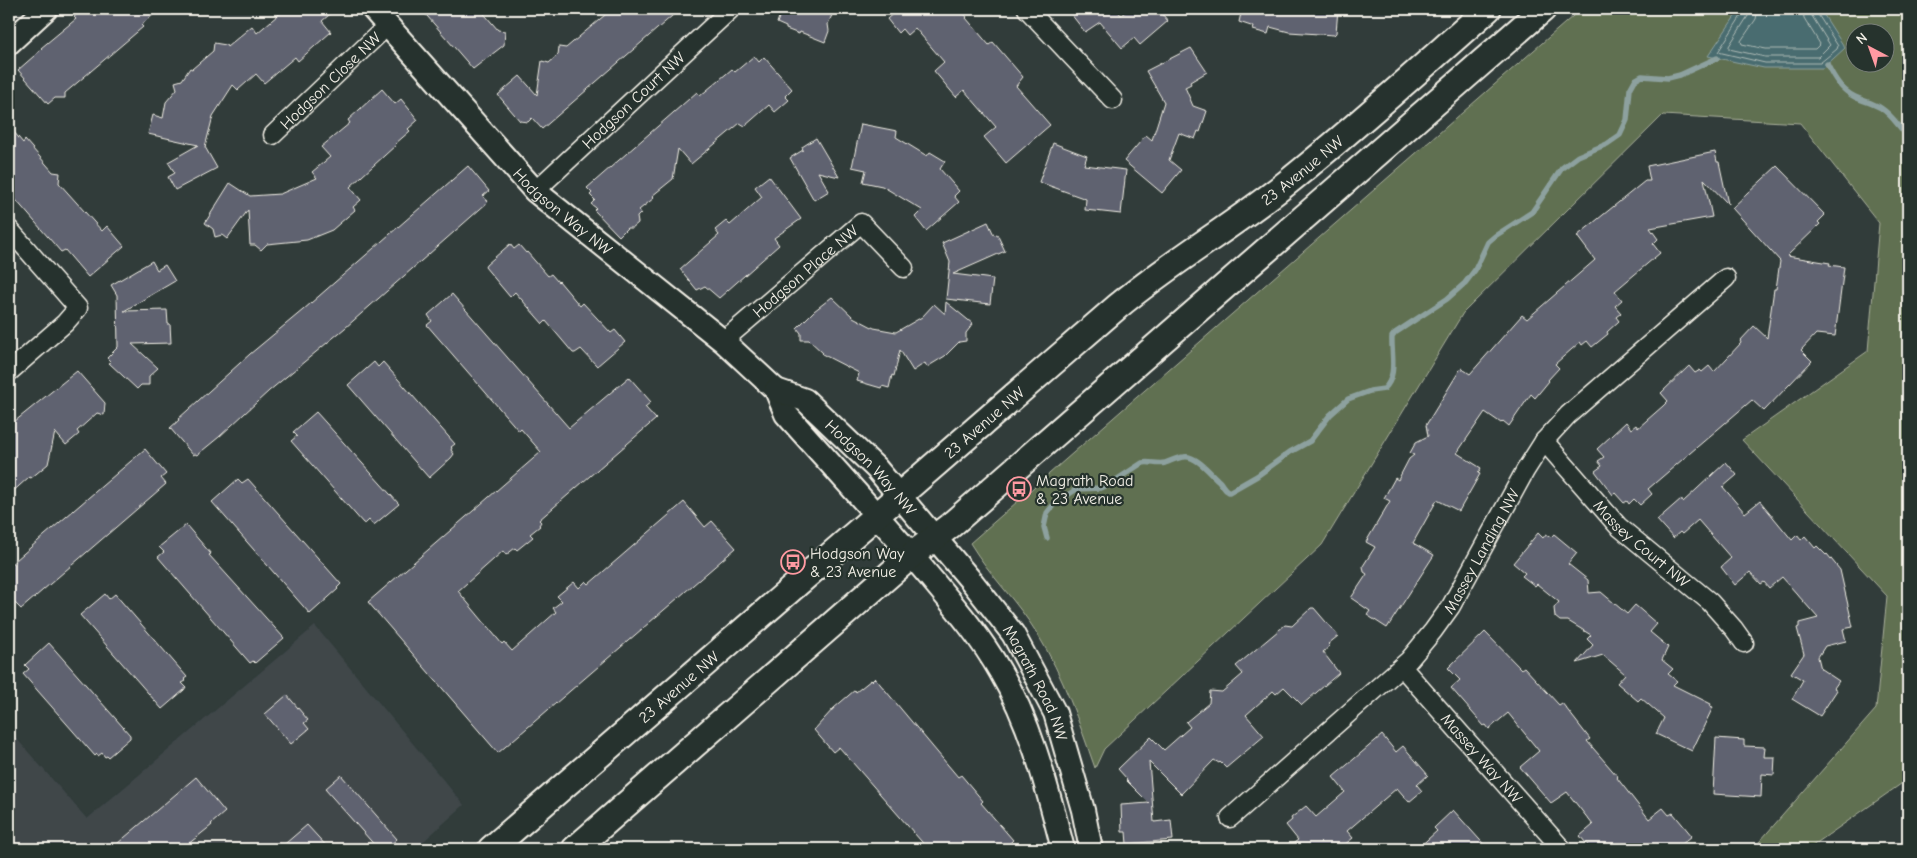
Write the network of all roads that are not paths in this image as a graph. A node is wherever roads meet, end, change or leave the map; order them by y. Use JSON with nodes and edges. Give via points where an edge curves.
{"nodes":[{"id":1,"x":46,"y":9,"type":"edge"},
{"id":2,"x":731,"y":9,"type":"edge"},
{"id":3,"x":1027,"y":9,"type":"edge"},
{"id":4,"x":1488,"y":9,"type":"edge"},
{"id":5,"x":1543,"y":9,"type":"edge"},
{"id":6,"x":380,"y":17,"type":"edge"},
{"id":7,"x":9,"y":43,"type":"edge"},
{"id":8,"x":1113,"y":100,"type":"dead end"},
{"id":9,"x":274,"y":135,"type":"dead end"},
{"id":10,"x":536,"y":191,"type":"junction"},
{"id":11,"x":9,"y":229,"type":"edge"},
{"id":12,"x":904,"y":268,"type":"dead end"},
{"id":13,"x":1726,"y":278,"type":"dead end"},
{"id":14,"x":723,"y":341,"type":"junction"},
{"id":15,"x":9,"y":372,"type":"edge"},
{"id":16,"x":776,"y":390,"type":"junction"},
{"id":17,"x":1544,"y":441,"type":"junction"},
{"id":18,"x":899,"y":495,"type":"junction"},
{"id":19,"x":876,"y":515,"type":"junction"},
{"id":20,"x":935,"y":537,"type":"junction"},
{"id":21,"x":912,"y":556,"type":"junction"},
{"id":22,"x":1744,"y":643,"type":"dead end"},
{"id":23,"x":1402,"y":667,"type":"junction"},
{"id":24,"x":1230,"y":818,"type":"dead end"},
{"id":25,"x":491,"y":849,"type":"edge"},
{"id":26,"x":575,"y":849,"type":"edge"},
{"id":27,"x":1063,"y":849,"type":"edge"},
{"id":28,"x":1091,"y":849,"type":"edge"},
{"id":29,"x":1562,"y":849,"type":"edge"}],
"edges":[{"from":1,"to":7,"type":"street"},
{"from":2,"to":10,"type":"street","name":"Hodgson Court NW"},
{"from":3,"to":8,"type":"street"},
{"from":4,"to":18,"type":"main road","name":"23 Avenue NW","via":[[1288,183],[1140,287]]},
{"from":5,"to":20,"type":"main road"},
{"from":6,"to":9,"type":"street","name":"Hodgson Close NW"},
{"from":6,"to":10,"type":"street","name":"Hodgson Way NW"},
{"from":10,"to":14,"type":"street","name":"Hodgson Way NW"},
{"from":11,"to":15,"type":"street","via":[[78,308]]},
{"from":12,"to":14,"type":"street","name":"Hodgson Place NW","via":[[861,223]]},
{"from":13,"to":17,"type":"street","name":"Massey Landing NW","via":[[1568,416]]},
{"from":14,"to":16,"type":"street","name":"Hodgson Way NW"},
{"from":16,"to":18,"type":"street","name":"Hodgson Way NW","via":[[805,400],[876,468]]},
{"from":16,"to":19,"type":"street","name":"Hodgson Way NW","via":[[786,414]]},
{"from":17,"to":22,"type":"street","name":"Massey Court NW","via":[[1618,526],[1710,602]]},
{"from":17,"to":23,"type":"street","name":"Massey Landing NW","via":[[1450,606],[1434,631]]},
{"from":18,"to":19,"type":"main road","name":"23 Avenue NW"},
{"from":18,"to":20,"type":"street","name":"Hodgson Way NW"},
{"from":19,"to":21,"type":"street","name":"Hodgson Way NW"},
{"from":19,"to":25,"type":"main road","name":"23 Avenue NW"},
{"from":20,"to":21,"type":"main road"},
{"from":20,"to":28,"type":"street","name":"Magrath Road NW","via":[[1013,634],[1041,686],[1061,732]]},
{"from":21,"to":26,"type":"main road"},
{"from":21,"to":27,"type":"street","name":"Magrath Road NW","via":[[968,623],[1000,672],[1036,752]]},
{"from":23,"to":24,"type":"street","name":"Massey Landing NW"},
{"from":23,"to":29,"type":"street","name":"Massey Way NW"}]}
